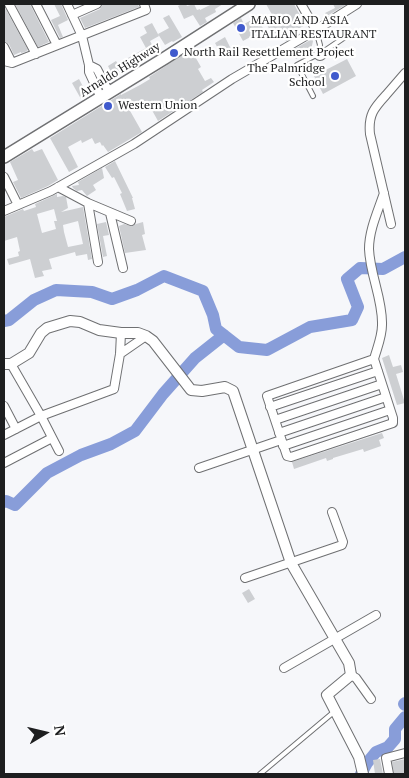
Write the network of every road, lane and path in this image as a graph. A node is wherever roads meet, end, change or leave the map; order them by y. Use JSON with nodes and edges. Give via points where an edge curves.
{"nodes":[{"id":1,"x":10,"y":4,"type":"edge"},
{"id":2,"x":36,"y":4,"type":"edge"},
{"id":3,"x":67,"y":4,"type":"edge"},
{"id":4,"x":97,"y":4,"type":"edge"},
{"id":5,"x":144,"y":4,"type":"edge"},
{"id":6,"x":249,"y":4,"type":"edge"},
{"id":7,"x":301,"y":4,"type":"edge"},
{"id":8,"x":357,"y":4,"type":"edge"},
{"id":9,"x":72,"y":15,"type":"junction"},
{"id":10,"x":316,"y":30,"type":"junction"},
{"id":11,"x":82,"y":36,"type":"junction"},
{"id":12,"x":345,"y":37,"type":"dead end"},
{"id":13,"x":57,"y":45,"type":"junction"},
{"id":14,"x":4,"y":46,"type":"edge"},
{"id":15,"x":321,"y":51,"type":"junction"},
{"id":16,"x":36,"y":54,"type":"junction"},
{"id":17,"x":316,"y":55,"type":"junction"},
{"id":18,"x":8,"y":62,"type":"edge"},
{"id":19,"x":405,"y":73,"type":"edge"},
{"id":20,"x":105,"y":95,"type":"junction"},
{"id":21,"x":314,"y":96,"type":"dead end"},
{"id":22,"x":4,"y":157,"type":"edge"},
{"id":23,"x":4,"y":177,"type":"edge"},
{"id":24,"x":58,"y":187,"type":"junction"},
{"id":25,"x":384,"y":193,"type":"junction"},
{"id":26,"x":88,"y":203,"type":"junction"},
{"id":27,"x":18,"y":205,"type":"junction"},
{"id":28,"x":4,"y":211,"type":"edge"},
{"id":29,"x":110,"y":212,"type":"junction"},
{"id":30,"x":131,"y":221,"type":"dead end"},
{"id":31,"x":391,"y":224,"type":"dead end"},
{"id":32,"x":98,"y":262,"type":"dead end"},
{"id":33,"x":123,"y":268,"type":"dead end"},
{"id":34,"x":121,"y":333,"type":"junction"},
{"id":35,"x":146,"y":336,"type":"junction"},
{"id":36,"x":120,"y":354,"type":"junction"},
{"id":37,"x":374,"y":359,"type":"junction"},
{"id":38,"x":7,"y":364,"type":"edge"},
{"id":39,"x":378,"y":372,"type":"junction"},
{"id":40,"x":382,"y":384,"type":"junction"},
{"id":41,"x":386,"y":397,"type":"junction"},
{"id":42,"x":4,"y":406,"type":"edge"},
{"id":43,"x":270,"y":407,"type":"junction"},
{"id":44,"x":390,"y":410,"type":"junction"},
{"id":45,"x":41,"y":416,"type":"junction"},
{"id":46,"x":275,"y":420,"type":"junction"},
{"id":47,"x":16,"y":429,"type":"junction"},
{"id":48,"x":4,"y":435,"type":"edge"},
{"id":49,"x":52,"y":438,"type":"junction"},
{"id":50,"x":281,"y":440,"type":"junction"},
{"id":51,"x":254,"y":450,"type":"junction"},
{"id":52,"x":59,"y":451,"type":"dead end"},
{"id":53,"x":4,"y":463,"type":"edge"},
{"id":54,"x":199,"y":468,"type":"dead end"},
{"id":55,"x":332,"y":512,"type":"dead end"},
{"id":56,"x":292,"y":563,"type":"junction"},
{"id":57,"x":245,"y":578,"type":"dead end"},
{"id":58,"x":376,"y":615,"type":"dead end"},
{"id":59,"x":336,"y":638,"type":"junction"},
{"id":60,"x":284,"y":668,"type":"dead end"},
{"id":61,"x":351,"y":675,"type":"junction"},
{"id":62,"x":371,"y":699,"type":"dead end"},
{"id":63,"x":335,"y":711,"type":"junction"},
{"id":64,"x":405,"y":753,"type":"edge"},
{"id":65,"x":260,"y":774,"type":"edge"},
{"id":66,"x":363,"y":774,"type":"edge"},
{"id":67,"x":388,"y":774,"type":"edge"}],
"edges":[{"from":1,"to":16,"type":"street"},
{"from":2,"to":13,"type":"street"},
{"from":3,"to":9,"type":"street"},
{"from":4,"to":9,"type":"street"},
{"from":5,"to":11,"type":"street","via":[[146,10]]},
{"from":6,"to":20,"type":"main road","name":"Arnaldo Highway"},
{"from":7,"to":10,"type":"street"},
{"from":8,"to":10,"type":"street"},
{"from":9,"to":11,"type":"street"},
{"from":10,"to":15,"type":"lane"},
{"from":10,"to":24,"type":"street","via":[[232,79],[134,144]]},
{"from":11,"to":13,"type":"street"},
{"from":11,"to":20,"type":"street","via":[[89,72]]},
{"from":12,"to":15,"type":"lane"},
{"from":13,"to":16,"type":"street"},
{"from":14,"to":18,"type":"street"},
{"from":15,"to":17,"type":"lane"},
{"from":15,"to":17,"type":"lane","via":[[324,54],[321,58]]},
{"from":16,"to":18,"type":"street"},
{"from":17,"to":21,"type":"lane","via":[[297,65]]},
{"from":19,"to":25,"type":"street","via":[[375,107],[370,119],[370,134]]},
{"from":20,"to":22,"type":"main road","name":"Arnaldo Highway"},
{"from":23,"to":27,"type":"street"},
{"from":24,"to":26,"type":"street"},
{"from":24,"to":27,"type":"street"},
{"from":25,"to":31,"type":"street"},
{"from":25,"to":37,"type":"street","via":[[369,248],[382,328]]},
{"from":26,"to":29,"type":"street"},
{"from":26,"to":32,"type":"street"},
{"from":27,"to":28,"type":"street"},
{"from":29,"to":30,"type":"street"},
{"from":29,"to":33,"type":"street"},
{"from":34,"to":35,"type":"street"},
{"from":34,"to":36,"type":"street"},
{"from":34,"to":38,"type":"street","via":[[70,321],[47,328],[29,352]]},
{"from":35,"to":36,"type":"street"},
{"from":35,"to":51,"type":"street","via":[[191,390],[225,387],[233,391]]},
{"from":36,"to":45,"type":"street","via":[[114,389]]},
{"from":37,"to":39,"type":"street"},
{"from":37,"to":43,"type":"street","via":[[268,395]]},
{"from":38,"to":45,"type":"street"},
{"from":39,"to":40,"type":"street"},
{"from":39,"to":43,"type":"street"},
{"from":40,"to":41,"type":"street"},
{"from":40,"to":46,"type":"street"},
{"from":41,"to":44,"type":"street"},
{"from":41,"to":50,"type":"street"},
{"from":42,"to":47,"type":"street"},
{"from":43,"to":46,"type":"street"},
{"from":44,"to":50,"type":"street"},
{"from":44,"to":50,"type":"street","via":[[394,420],[391,423],[291,457],[287,456]]},
{"from":45,"to":47,"type":"street"},
{"from":45,"to":49,"type":"street"},
{"from":46,"to":50,"type":"street"},
{"from":47,"to":48,"type":"street"},
{"from":49,"to":52,"type":"street"},
{"from":49,"to":53,"type":"street"},
{"from":50,"to":51,"type":"street"},
{"from":51,"to":54,"type":"street"},
{"from":51,"to":56,"type":"street"},
{"from":55,"to":56,"type":"street","via":[[342,545]]},
{"from":56,"to":57,"type":"street"},
{"from":56,"to":59,"type":"street"},
{"from":58,"to":59,"type":"street"},
{"from":59,"to":60,"type":"street"},
{"from":59,"to":61,"type":"street","via":[[349,663]]},
{"from":61,"to":62,"type":"street"},
{"from":61,"to":63,"type":"street","via":[[327,695]]},
{"from":63,"to":65,"type":"lane"},
{"from":63,"to":66,"type":"street","via":[[359,757]]},
{"from":64,"to":67,"type":"street","via":[[386,758]]}]}
